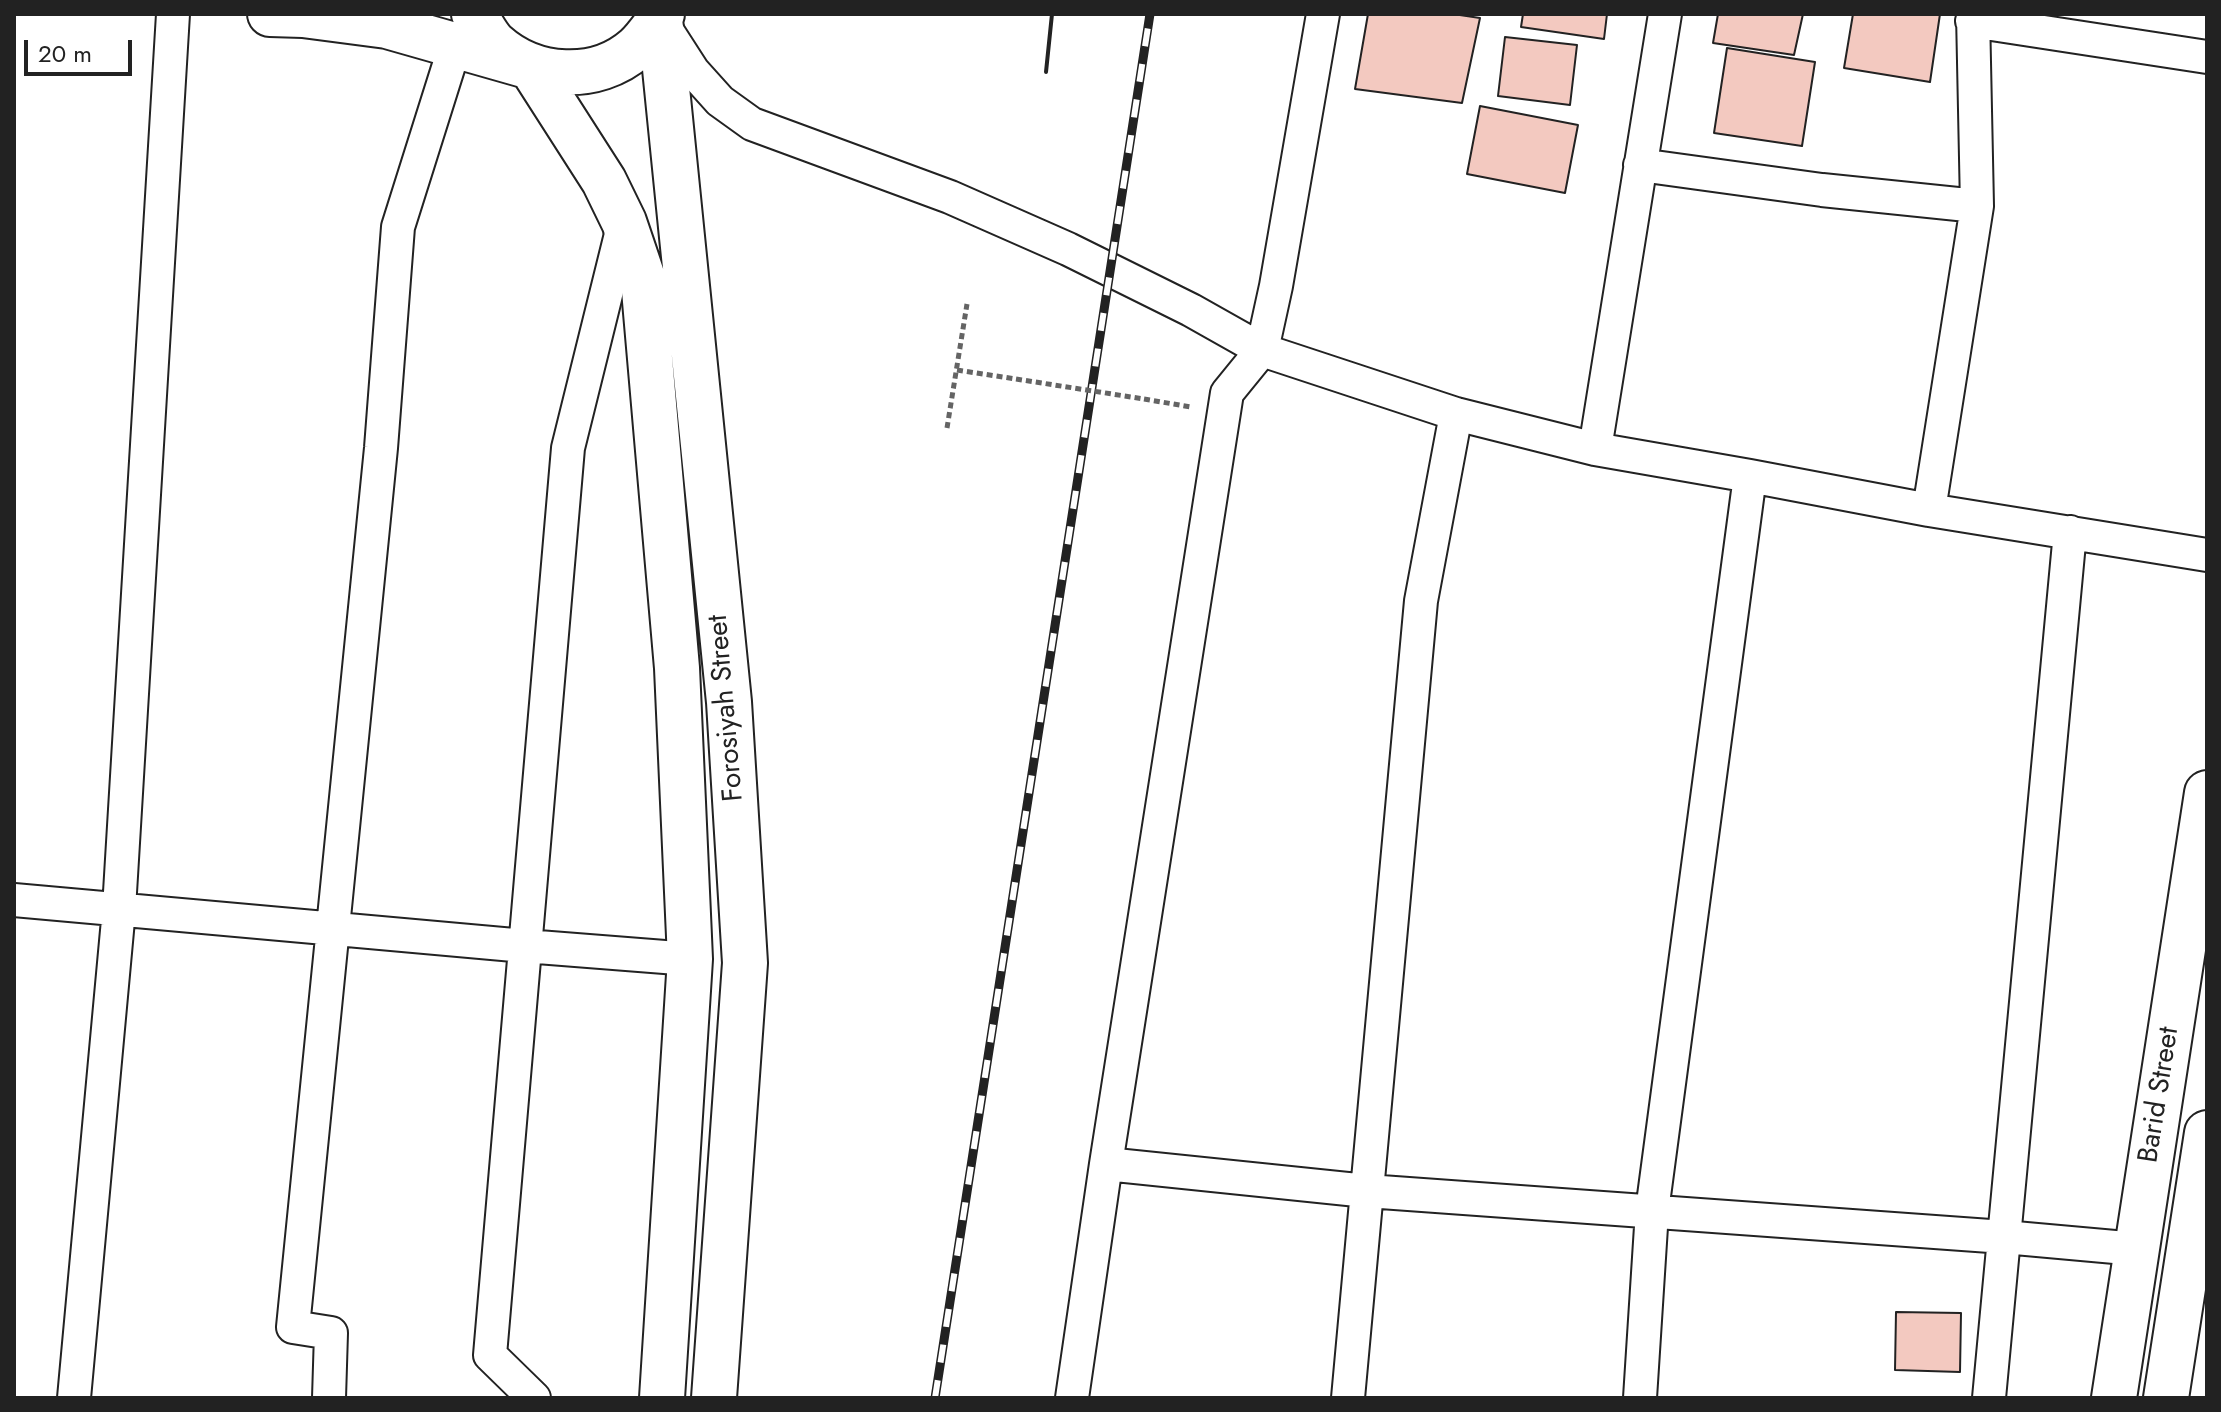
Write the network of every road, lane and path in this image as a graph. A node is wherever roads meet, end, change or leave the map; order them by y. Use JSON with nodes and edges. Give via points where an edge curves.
{"nodes":[{"id":1,"x":173,"y":14,"type":"edge"},
{"id":2,"x":270,"y":14,"type":"edge"},
{"id":3,"x":1323,"y":14,"type":"edge"},
{"id":4,"x":1665,"y":14,"type":"edge"},
{"id":5,"x":661,"y":17,"type":"edge"},
{"id":6,"x":1973,"y":17,"type":"edge"},
{"id":7,"x":465,"y":30,"type":"edge"},
{"id":8,"x":2207,"y":57,"type":"edge"},
{"id":9,"x":531,"y":67,"type":"junction"},
{"id":10,"x":1640,"y":165,"type":"junction"},
{"id":11,"x":1977,"y":206,"type":"junction"},
{"id":12,"x":624,"y":222,"type":"junction"},
{"id":13,"x":967,"y":304,"type":"dead end"},
{"id":14,"x":1262,"y":350,"type":"junction"},
{"id":15,"x":957,"y":370,"type":"junction"},
{"id":16,"x":1204,"y":409,"type":"dead end"},
{"id":17,"x":1456,"y":414,"type":"junction"},
{"id":18,"x":947,"y":428,"type":"dead end"},
{"id":19,"x":1595,"y":449,"type":"junction"},
{"id":20,"x":1750,"y":476,"type":"junction"},
{"id":21,"x":1929,"y":510,"type":"junction"},
{"id":22,"x":2070,"y":532,"type":"junction"},
{"id":23,"x":2207,"y":555,"type":"edge"},
{"id":24,"x":2207,"y":793,"type":"edge"},
{"id":25,"x":14,"y":900,"type":"edge"},
{"id":26,"x":119,"y":909,"type":"junction"},
{"id":27,"x":332,"y":927,"type":"junction"},
{"id":28,"x":525,"y":946,"type":"junction"},
{"id":29,"x":690,"y":959,"type":"junction"},
{"id":30,"x":2207,"y":1133,"type":"edge"},
{"id":31,"x":1106,"y":1164,"type":"junction"},
{"id":32,"x":1367,"y":1191,"type":"junction"},
{"id":33,"x":1652,"y":1211,"type":"junction"},
{"id":34,"x":2004,"y":1237,"type":"junction"},
{"id":35,"x":2137,"y":1249,"type":"junction"},
{"id":36,"x":2198,"y":1253,"type":"edge"},
{"id":37,"x":74,"y":1398,"type":"edge"},
{"id":38,"x":329,"y":1398,"type":"edge"},
{"id":39,"x":534,"y":1398,"type":"edge"},
{"id":40,"x":662,"y":1398,"type":"edge"},
{"id":41,"x":714,"y":1398,"type":"edge"},
{"id":42,"x":1072,"y":1398,"type":"edge"},
{"id":43,"x":1348,"y":1398,"type":"edge"},
{"id":44,"x":1640,"y":1398,"type":"edge"},
{"id":45,"x":1989,"y":1398,"type":"edge"},
{"id":46,"x":2114,"y":1398,"type":"edge"},
{"id":47,"x":2166,"y":1398,"type":"edge"}],
"edges":[{"from":1,"to":26,"type":"street"},
{"from":2,"to":7,"type":"main road"},
{"from":3,"to":14,"type":"street"},
{"from":4,"to":10,"type":"street"},
{"from":5,"to":9,"type":"main road","via":[[636,48],[604,67],[568,74]]},
{"from":5,"to":14,"type":"street","via":[[693,71],[720,101],[752,124],[950,197],[1191,310]]},
{"from":5,"to":41,"type":"main road","name":"Forosiyah Street","via":[[729,702],[745,963]]},
{"from":6,"to":8,"type":"street"},
{"from":6,"to":11,"type":"street"},
{"from":7,"to":9,"type":"main road"},
{"from":7,"to":27,"type":"street","via":[[398,227]]},
{"from":9,"to":12,"type":"main road","name":"Forosiyah Street"},
{"from":10,"to":11,"type":"street"},
{"from":10,"to":19,"type":"street"},
{"from":11,"to":21,"type":"street"},
{"from":12,"to":28,"type":"street","via":[[568,448]]},
{"from":12,"to":29,"type":"main road","name":"Forosiyah Street","via":[[643,278],[646,309],[677,668]]},
{"from":13,"to":15,"type":"path"},
{"from":14,"to":17,"type":"street"},
{"from":14,"to":31,"type":"street","via":[[1227,393]]},
{"from":15,"to":16,"type":"path","bridge":true},
{"from":15,"to":18,"type":"path"},
{"from":17,"to":19,"type":"street"},
{"from":17,"to":32,"type":"street","via":[[1421,601]]},
{"from":19,"to":20,"type":"street"},
{"from":20,"to":21,"type":"street"},
{"from":20,"to":33,"type":"street"},
{"from":21,"to":22,"type":"street"},
{"from":22,"to":23,"type":"street"},
{"from":22,"to":34,"type":"street"},
{"from":24,"to":35,"type":"main road","name":"Barid Street"},
{"from":25,"to":26,"type":"street"},
{"from":26,"to":27,"type":"street"},
{"from":26,"to":37,"type":"street"},
{"from":27,"to":28,"type":"street"},
{"from":27,"to":38,"type":"street","via":[[293,1327],[331,1333]]},
{"from":28,"to":29,"type":"street"},
{"from":28,"to":39,"type":"street","via":[[490,1355]]},
{"from":29,"to":40,"type":"main road","name":"Forosiyah Street"},
{"from":30,"to":36,"type":"main road","name":"Barid Street"},
{"from":31,"to":32,"type":"street"},
{"from":31,"to":42,"type":"street"},
{"from":32,"to":33,"type":"street"},
{"from":32,"to":43,"type":"street"},
{"from":33,"to":34,"type":"street"},
{"from":33,"to":44,"type":"street"},
{"from":34,"to":35,"type":"street"},
{"from":34,"to":45,"type":"street"},
{"from":35,"to":46,"type":"main road","name":"Barid Street"},
{"from":36,"to":47,"type":"main road","name":"Barid Street"}]}
